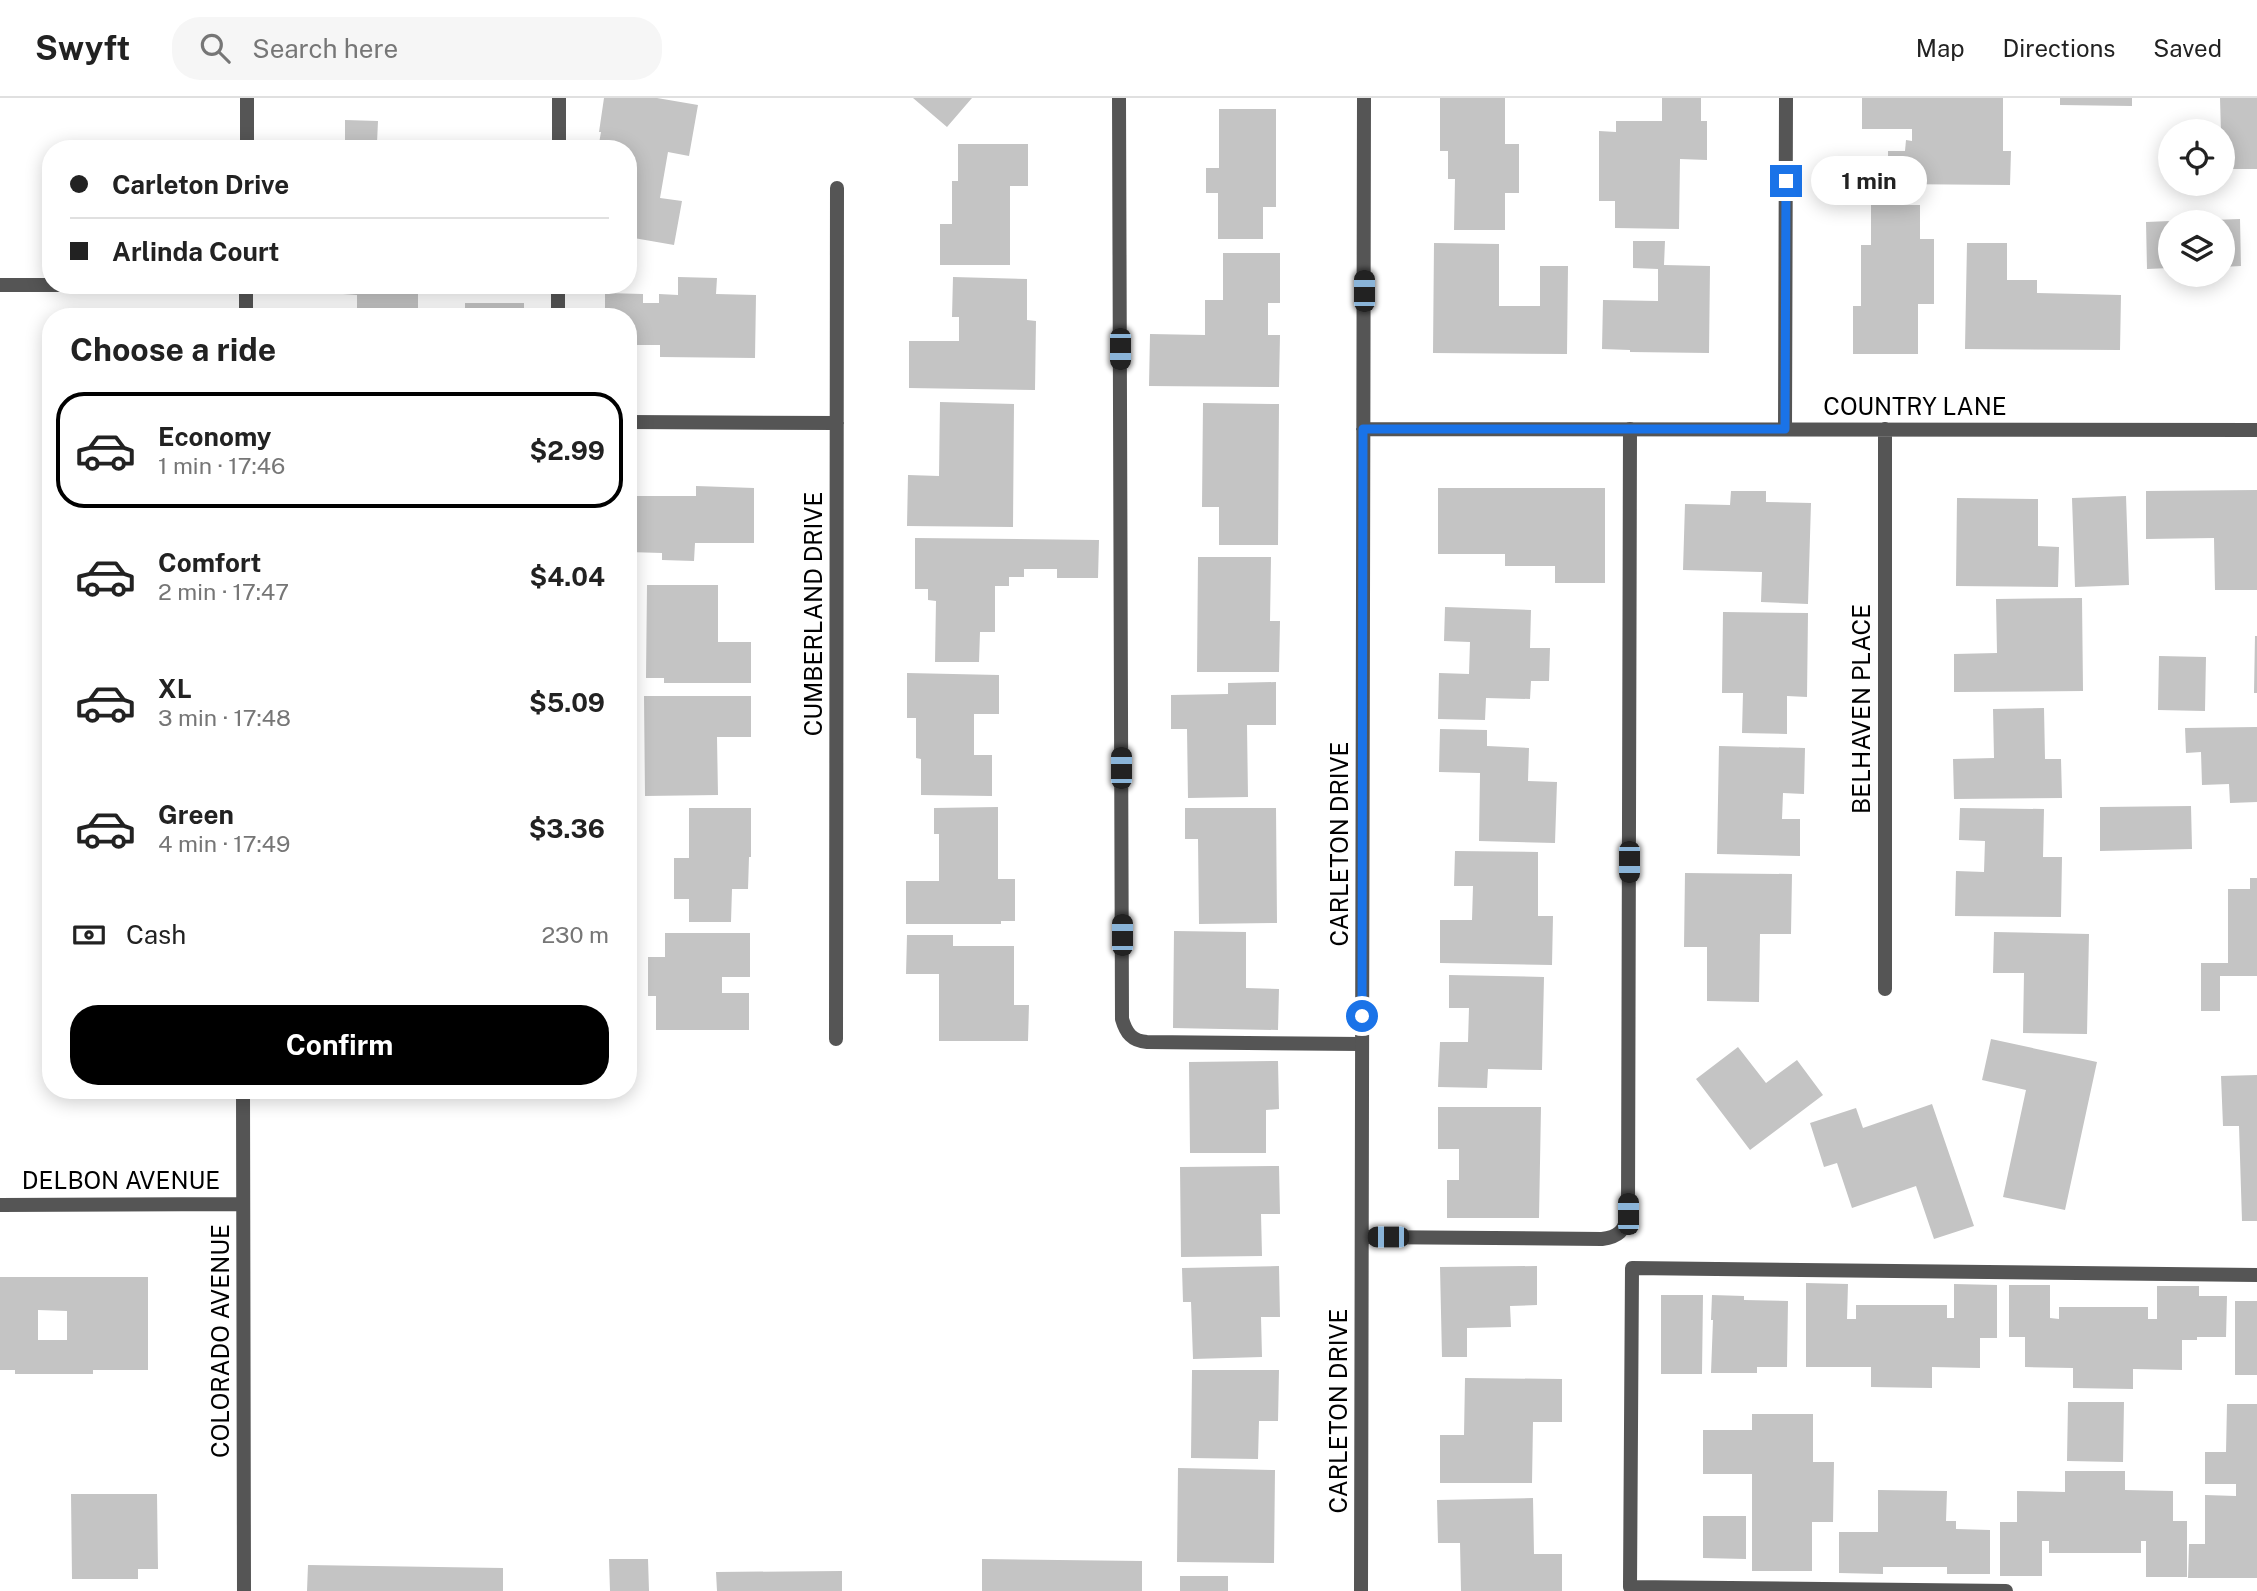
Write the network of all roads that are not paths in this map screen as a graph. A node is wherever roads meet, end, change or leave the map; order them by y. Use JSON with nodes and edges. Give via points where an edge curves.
{"nodes":[{"id":1,"x":247,"y":98,"type":"edge"},
{"id":2,"x":559,"y":98,"type":"edge"},
{"id":3,"x":1119,"y":98,"type":"edge"},
{"id":4,"x":1364,"y":98,"type":"edge"},
{"id":5,"x":1786,"y":98,"type":"edge"},
{"id":6,"x":247,"y":140,"type":"edge"},
{"id":7,"x":559,"y":140,"type":"edge"},
{"id":8,"x":837,"y":188,"type":"dead end"},
{"id":9,"x":0,"y":285,"type":"edge"},
{"id":10,"x":42,"y":285,"type":"edge"},
{"id":11,"x":637,"y":422,"type":"edge"},
{"id":12,"x":837,"y":423,"type":"junction"},
{"id":13,"x":1363,"y":429,"type":"junction"},
{"id":14,"x":1630,"y":429,"type":"junction"},
{"id":15,"x":1785,"y":429,"type":"junction"},
{"id":16,"x":1885,"y":429,"type":"junction"},
{"id":17,"x":2257,"y":430,"type":"edge"},
{"id":18,"x":1885,"y":989,"type":"dead end"},
{"id":19,"x":836,"y":1039,"type":"dead end"},
{"id":20,"x":1362,"y":1044,"type":"junction"},
{"id":21,"x":243,"y":1099,"type":"edge"},
{"id":22,"x":242,"y":1204,"type":"junction"},
{"id":23,"x":0,"y":1205,"type":"edge"},
{"id":24,"x":1362,"y":1237,"type":"junction"},
{"id":25,"x":2257,"y":1275,"type":"edge"},
{"id":26,"x":244,"y":1591,"type":"edge"},
{"id":27,"x":1361,"y":1591,"type":"edge"},
{"id":28,"x":2006,"y":1591,"type":"edge"}],
"edges":[{"from":1,"to":6,"type":"street"},
{"from":2,"to":7,"type":"street"},
{"from":3,"to":20,"type":"street","via":[[1122,1019],[1137,1041],[1146,1042]]},
{"from":4,"to":13,"type":"street","name":"CARLETON DRIVE"},
{"from":5,"to":15,"type":"street"},
{"from":8,"to":12,"type":"street","name":"CUMBERLAND DRIVE"},
{"from":9,"to":10,"type":"street"},
{"from":11,"to":12,"type":"street"},
{"from":12,"to":19,"type":"street","name":"CUMBERLAND DRIVE"},
{"from":13,"to":14,"type":"street","name":"COUNTRY LANE"},
{"from":13,"to":20,"type":"street","name":"CARLETON DRIVE"},
{"from":14,"to":15,"type":"street","name":"COUNTRY LANE"},
{"from":14,"to":24,"type":"street","via":[[1626,1224],[1613,1237],[1602,1238]]},
{"from":15,"to":16,"type":"street","name":"COUNTRY LANE"},
{"from":16,"to":17,"type":"street","name":"COUNTRY LANE"},
{"from":16,"to":18,"type":"street","name":"BELHAVEN PLACE"},
{"from":20,"to":24,"type":"street","name":"CARLETON DRIVE"},
{"from":21,"to":22,"type":"street","name":"COLORADO AVENUE"},
{"from":22,"to":23,"type":"street","name":"DELBON AVENUE"},
{"from":22,"to":26,"type":"street","name":"COLORADO AVENUE"},
{"from":24,"to":27,"type":"street","name":"CARLETON DRIVE"},
{"from":25,"to":28,"type":"street","via":[[1632,1268],[1630,1587]]}]}
